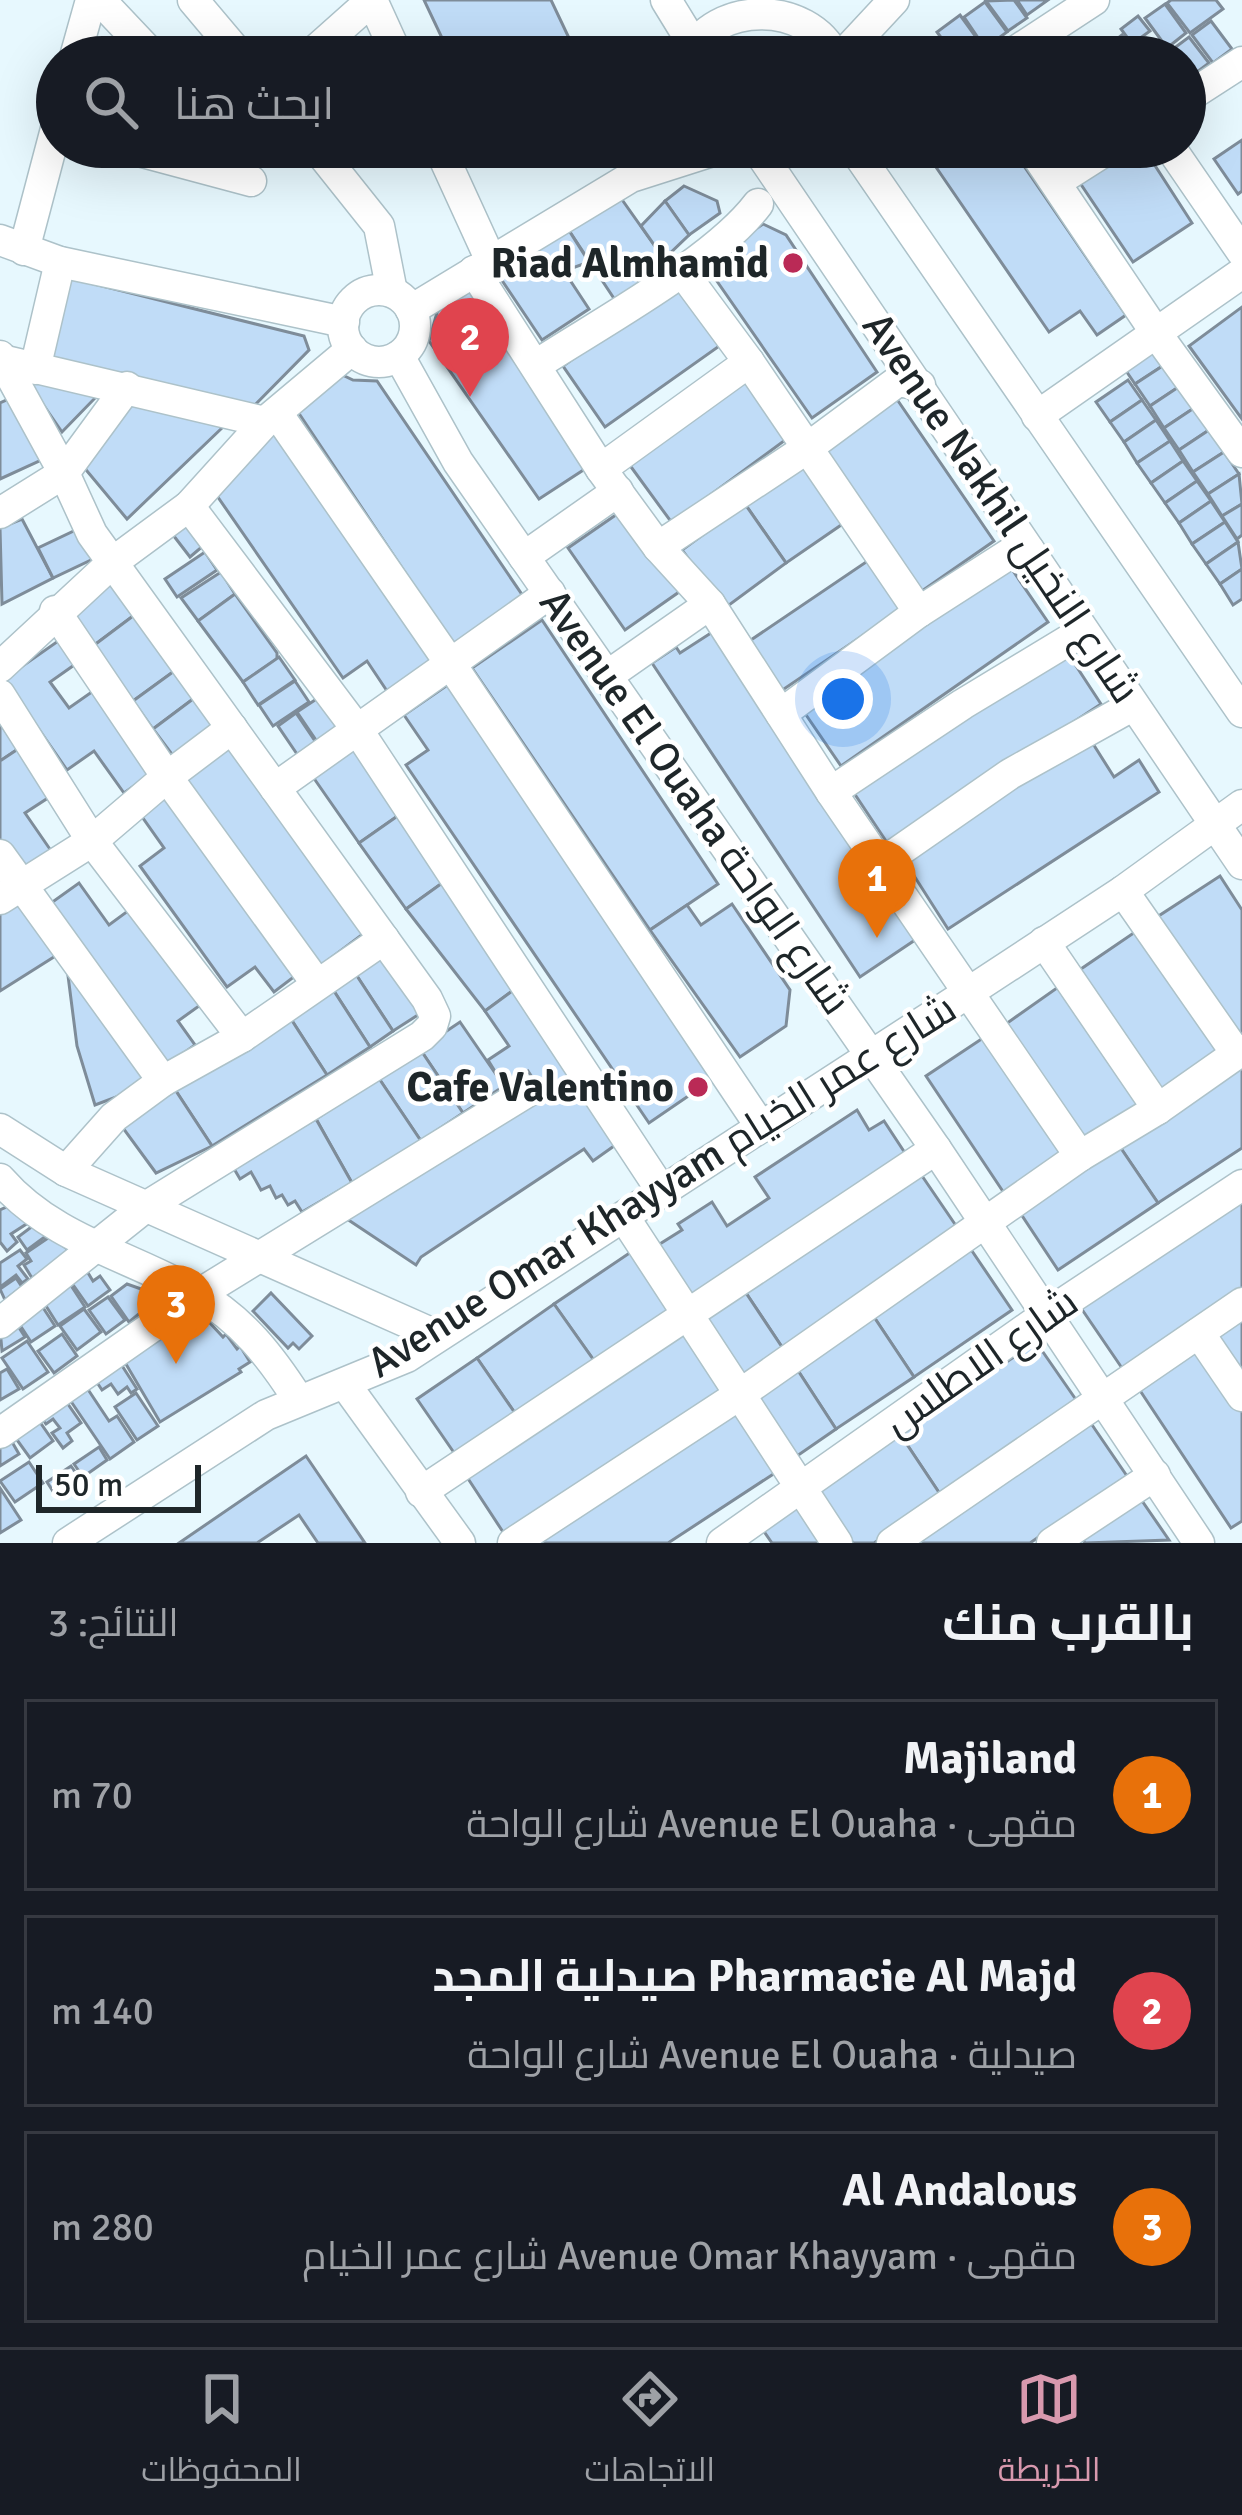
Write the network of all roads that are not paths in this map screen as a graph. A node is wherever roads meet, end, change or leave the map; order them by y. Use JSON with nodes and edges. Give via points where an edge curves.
{"nodes":[{"id":1,"x":95,"y":0,"type":"edge"},
{"id":2,"x":194,"y":0,"type":"edge"},
{"id":3,"x":666,"y":0,"type":"edge"},
{"id":4,"x":832,"y":0,"type":"edge"},
{"id":5,"x":893,"y":0,"type":"edge"},
{"id":6,"x":1094,"y":0,"type":"edge"},
{"id":7,"x":801,"y":11,"type":"junction"},
{"id":8,"x":82,"y":36,"type":"edge"},
{"id":9,"x":132,"y":36,"type":"edge"},
{"id":10,"x":215,"y":36,"type":"edge"},
{"id":11,"x":332,"y":36,"type":"edge"},
{"id":12,"x":388,"y":36,"type":"edge"},
{"id":13,"x":683,"y":36,"type":"edge"},
{"id":14,"x":700,"y":36,"type":"edge"},
{"id":15,"x":826,"y":36,"type":"edge"},
{"id":16,"x":858,"y":36,"type":"edge"},
{"id":17,"x":1039,"y":36,"type":"edge"},
{"id":18,"x":1242,"y":62,"type":"edge"},
{"id":19,"x":1206,"y":85,"type":"edge"},
{"id":20,"x":41,"y":168,"type":"edge"},
{"id":21,"x":224,"y":168,"type":"edge"},
{"id":22,"x":333,"y":168,"type":"edge"},
{"id":23,"x":447,"y":168,"type":"edge"},
{"id":24,"x":618,"y":168,"type":"edge"},
{"id":25,"x":669,"y":168,"type":"edge"},
{"id":26,"x":766,"y":168,"type":"edge"},
{"id":27,"x":867,"y":168,"type":"edge"},
{"id":28,"x":1046,"y":168,"type":"edge"},
{"id":29,"x":1078,"y":168,"type":"edge"},
{"id":30,"x":1184,"y":168,"type":"edge"},
{"id":31,"x":251,"y":181,"type":"dead end"},
{"id":32,"x":1056,"y":182,"type":"junction"},
{"id":33,"x":758,"y":204,"type":"dead end"},
{"id":34,"x":568,"y":213,"type":"junction"},
{"id":35,"x":12,"y":245,"type":"edge"},
{"id":36,"x":1242,"y":252,"type":"edge"},
{"id":37,"x":60,"y":262,"type":"junction"},
{"id":38,"x":483,"y":267,"type":"junction"},
{"id":39,"x":681,"y":270,"type":"junction"},
{"id":40,"x":1242,"y":273,"type":"edge"},
{"id":41,"x":402,"y":301,"type":"junction"},
{"id":42,"x":1156,"y":333,"type":"junction"},
{"id":43,"x":348,"y":336,"type":"junction"},
{"id":44,"x":398,"y":356,"type":"junction"},
{"id":45,"x":1,"y":358,"type":"edge"},
{"id":46,"x":749,"y":362,"type":"junction"},
{"id":47,"x":536,"y":365,"type":"junction"},
{"id":48,"x":18,"y":385,"type":"edge"},
{"id":49,"x":920,"y":386,"type":"junction"},
{"id":50,"x":127,"y":387,"type":"junction"},
{"id":51,"x":1036,"y":416,"type":"junction"},
{"id":52,"x":271,"y":417,"type":"junction"},
{"id":53,"x":806,"y":449,"type":"junction"},
{"id":54,"x":1242,"y":452,"type":"edge"},
{"id":55,"x":64,"y":472,"type":"junction"},
{"id":56,"x":610,"y":480,"type":"junction"},
{"id":57,"x":190,"y":506,"type":"junction"},
{"id":58,"x":0,"y":514,"type":"edge"},
{"id":59,"x":658,"y":548,"type":"junction"},
{"id":60,"x":1028,"y":550,"type":"junction"},
{"id":61,"x":524,"y":557,"type":"junction"},
{"id":62,"x":113,"y":562,"type":"junction"},
{"id":63,"x":550,"y":592,"type":"junction"},
{"id":64,"x":710,"y":604,"type":"junction"},
{"id":65,"x":56,"y":611,"type":"junction"},
{"id":66,"x":919,"y":612,"type":"junction"},
{"id":67,"x":1082,"y":632,"type":"junction"},
{"id":68,"x":452,"y":666,"type":"junction"},
{"id":69,"x":0,"y":667,"type":"edge"},
{"id":70,"x":607,"y":676,"type":"junction"},
{"id":71,"x":0,"y":694,"type":"edge"},
{"id":72,"x":1132,"y":706,"type":"junction"},
{"id":73,"x":1242,"y":712,"type":"edge"},
{"id":74,"x":781,"y":714,"type":"junction"},
{"id":75,"x":232,"y":728,"type":"junction"},
{"id":76,"x":359,"y":732,"type":"junction"},
{"id":77,"x":167,"y":776,"type":"junction"},
{"id":78,"x":275,"y":788,"type":"junction"},
{"id":79,"x":831,"y":792,"type":"junction"},
{"id":80,"x":1242,"y":806,"type":"edge"},
{"id":81,"x":1212,"y":825,"type":"junction"},
{"id":82,"x":92,"y":841,"type":"junction"},
{"id":83,"x":0,"y":855,"type":"edge"},
{"id":84,"x":882,"y":863,"type":"junction"},
{"id":85,"x":1242,"y":864,"type":"edge"},
{"id":86,"x":1123,"y":891,"type":"junction"},
{"id":87,"x":12,"y":892,"type":"edge"},
{"id":88,"x":384,"y":939,"type":"junction"},
{"id":89,"x":1044,"y":942,"type":"junction"},
{"id":90,"x":316,"y":983,"type":"junction"},
{"id":91,"x":966,"y":994,"type":"junction"},
{"id":92,"x":242,"y":1037,"type":"junction"},
{"id":93,"x":1239,"y":1052,"type":"edge"},
{"id":94,"x":870,"y":1054,"type":"junction"},
{"id":95,"x":163,"y":1081,"type":"junction"},
{"id":96,"x":527,"y":1092,"type":"dead end"},
{"id":97,"x":1158,"y":1109,"type":"junction"},
{"id":98,"x":761,"y":1126,"type":"junction"},
{"id":99,"x":0,"y":1129,"type":"edge"},
{"id":100,"x":936,"y":1149,"type":"junction"},
{"id":101,"x":13,"y":1154,"type":"edge"},
{"id":102,"x":1080,"y":1156,"type":"junction"},
{"id":103,"x":66,"y":1172,"type":"junction"},
{"id":104,"x":0,"y":1179,"type":"edge"},
{"id":105,"x":1242,"y":1185,"type":"edge"},
{"id":106,"x":661,"y":1190,"type":"junction"},
{"id":107,"x":144,"y":1208,"type":"junction"},
{"id":108,"x":624,"y":1216,"type":"junction"},
{"id":109,"x":986,"y":1223,"type":"junction"},
{"id":110,"x":94,"y":1247,"type":"junction"},
{"id":111,"x":265,"y":1256,"type":"junction"},
{"id":112,"x":199,"y":1294,"type":"junction"},
{"id":113,"x":1242,"y":1304,"type":"edge"},
{"id":114,"x":1047,"y":1314,"type":"junction"},
{"id":115,"x":688,"y":1317,"type":"junction"},
{"id":116,"x":0,"y":1323,"type":"edge"},
{"id":117,"x":1199,"y":1334,"type":"junction"},
{"id":118,"x":438,"y":1336,"type":"junction"},
{"id":119,"x":345,"y":1384,"type":"junction"},
{"id":120,"x":739,"y":1395,"type":"junction"},
{"id":121,"x":1104,"y":1396,"type":"junction"},
{"id":122,"x":1242,"y":1396,"type":"edge"},
{"id":123,"x":298,"y":1399,"type":"junction"},
{"id":124,"x":0,"y":1432,"type":"edge"},
{"id":125,"x":1155,"y":1474,"type":"junction"},
{"id":126,"x":800,"y":1490,"type":"junction"},
{"id":127,"x":421,"y":1492,"type":"junction"},
{"id":128,"x":1061,"y":1540,"type":"edge"},
{"id":129,"x":68,"y":1543,"type":"edge"},
{"id":130,"x":460,"y":1543,"type":"edge"},
{"id":131,"x":513,"y":1543,"type":"edge"},
{"id":132,"x":722,"y":1543,"type":"edge"},
{"id":133,"x":837,"y":1543,"type":"edge"},
{"id":134,"x":892,"y":1543,"type":"edge"},
{"id":135,"x":1199,"y":1543,"type":"edge"}],
"edges":[{"from":1,"to":8,"type":"street"},
{"from":1,"to":9,"type":"street"},
{"from":2,"to":10,"type":"street"},
{"from":3,"to":13,"type":"street"},
{"from":4,"to":7,"type":"street"},
{"from":5,"to":16,"type":"street"},
{"from":6,"to":17,"type":"street"},
{"from":7,"to":14,"type":"street","via":[[740,3],[712,18]]},
{"from":7,"to":15,"type":"street"},
{"from":11,"to":12,"type":"street","via":[[372,0]]},
{"from":18,"to":19,"type":"street"},
{"from":20,"to":35,"type":"street"},
{"from":21,"to":31,"type":"street"},
{"from":22,"to":41,"type":"street","via":[[379,226]]},
{"from":23,"to":38,"type":"street"},
{"from":24,"to":34,"type":"street"},
{"from":25,"to":34,"type":"street","via":[[631,177]]},
{"from":26,"to":49,"type":"street","name":"Avenue Nakhil شارع النخيل"},
{"from":27,"to":51,"type":"street","name":"Avenue Nakhil شارع النخيل"},
{"from":28,"to":32,"type":"street"},
{"from":29,"to":32,"type":"street"},
{"from":30,"to":36,"type":"street"},
{"from":32,"to":42,"type":"street"},
{"from":33,"to":39,"type":"street"},
{"from":34,"to":38,"type":"street"},
{"from":35,"to":37,"type":"street"},
{"from":37,"to":43,"type":"street"},
{"from":37,"to":48,"type":"street"},
{"from":38,"to":41,"type":"street"},
{"from":38,"to":47,"type":"street"},
{"from":39,"to":46,"type":"street"},
{"from":39,"to":47,"type":"street"},
{"from":40,"to":42,"type":"street"},
{"from":41,"to":43,"type":"street","via":[[377,290],[363,294],[349,308]]},
{"from":41,"to":44,"type":"street","via":[[413,337]]},
{"from":42,"to":51,"type":"street"},
{"from":42,"to":54,"type":"street"},
{"from":43,"to":44,"type":"street","via":[[374,362]]},
{"from":43,"to":52,"type":"street"},
{"from":44,"to":61,"type":"street","name":"Avenue El Ouaha شارع الواحة"},
{"from":45,"to":48,"type":"street"},
{"from":46,"to":53,"type":"street"},
{"from":46,"to":56,"type":"street"},
{"from":47,"to":56,"type":"street"},
{"from":48,"to":50,"type":"street"},
{"from":48,"to":55,"type":"street"},
{"from":49,"to":53,"type":"street","via":[[898,381]]},
{"from":49,"to":60,"type":"street","name":"Avenue Nakhil شارع النخيل"},
{"from":50,"to":52,"type":"street"},
{"from":50,"to":55,"type":"street"},
{"from":51,"to":73,"type":"street","name":"Avenue Nakhil شارع النخيل"},
{"from":52,"to":57,"type":"street"},
{"from":52,"to":68,"type":"street"},
{"from":53,"to":59,"type":"street"},
{"from":53,"to":66,"type":"street"},
{"from":55,"to":58,"type":"street"},
{"from":55,"to":62,"type":"street"},
{"from":56,"to":59,"type":"street"},
{"from":56,"to":61,"type":"street"},
{"from":57,"to":62,"type":"street"},
{"from":57,"to":76,"type":"street"},
{"from":59,"to":64,"type":"street"},
{"from":60,"to":66,"type":"street"},
{"from":60,"to":67,"type":"street","name":"Avenue Nakhil شارع النخيل"},
{"from":61,"to":63,"type":"street","name":"Avenue El Ouaha شارع الواحة"},
{"from":62,"to":65,"type":"street"},
{"from":62,"to":75,"type":"street"},
{"from":63,"to":68,"type":"street"},
{"from":63,"to":70,"type":"street","name":"Avenue El Ouaha شارع الواحة"},
{"from":64,"to":70,"type":"street"},
{"from":64,"to":74,"type":"street"},
{"from":65,"to":69,"type":"street"},
{"from":65,"to":77,"type":"street"},
{"from":66,"to":74,"type":"street"},
{"from":67,"to":72,"type":"street","name":"Avenue Nakhil شارع النخيل"},
{"from":67,"to":79,"type":"street"},
{"from":68,"to":76,"type":"street"},
{"from":68,"to":98,"type":"street"},
{"from":70,"to":94,"type":"street","name":"Avenue El Ouaha شارع الواحة"},
{"from":71,"to":82,"type":"street"},
{"from":72,"to":81,"type":"street","name":"Avenue Nakhil شارع النخيل"},
{"from":72,"to":84,"type":"street","via":[[1010,774]]},
{"from":74,"to":79,"type":"street"},
{"from":75,"to":77,"type":"street"},
{"from":75,"to":78,"type":"street"},
{"from":76,"to":78,"type":"street"},
{"from":76,"to":106,"type":"street"},
{"from":77,"to":82,"type":"street"},
{"from":77,"to":90,"type":"street"},
{"from":78,"to":88,"type":"street"},
{"from":79,"to":84,"type":"street"},
{"from":80,"to":81,"type":"street","name":"Avenue Omar Khayyam شارع عمر الخيام"},
{"from":81,"to":85,"type":"street","name":"Avenue Nakhil شارع النخيل"},
{"from":81,"to":86,"type":"street","name":"Avenue Omar Khayyam شارع عمر الخيام"},
{"from":82,"to":87,"type":"street"},
{"from":82,"to":92,"type":"street"},
{"from":83,"to":87,"type":"street"},
{"from":84,"to":91,"type":"street"},
{"from":86,"to":89,"type":"street","name":"Avenue Omar Khayyam شارع عمر الخيام"},
{"from":86,"to":93,"type":"street"},
{"from":87,"to":95,"type":"street"},
{"from":88,"to":90,"type":"street"},
{"from":88,"to":107,"type":"street","via":[[431,1005],[432,1026]]},
{"from":89,"to":91,"type":"street","name":"Avenue Omar Khayyam شارع عمر الخيام"},
{"from":89,"to":97,"type":"street"},
{"from":90,"to":92,"type":"street"},
{"from":91,"to":94,"type":"street","name":"Avenue Omar Khayyam شارع عمر الخيام"},
{"from":91,"to":102,"type":"street"},
{"from":92,"to":95,"type":"street"},
{"from":93,"to":97,"type":"street"},
{"from":94,"to":98,"type":"street","name":"Avenue Omar Khayyam شارع عمر الخيام"},
{"from":94,"to":100,"type":"street","name":"Avenue El Ouaha شارع الواحة"},
{"from":95,"to":103,"type":"street","via":[[114,1117]]},
{"from":96,"to":111,"type":"street"},
{"from":97,"to":102,"type":"street"},
{"from":98,"to":106,"type":"street","name":"Avenue Omar Khayyam شارع عمر الخيام"},
{"from":99,"to":101,"type":"street"},
{"from":100,"to":109,"type":"street","name":"Avenue El Ouaha شارع الواحة"},
{"from":100,"to":115,"type":"street"},
{"from":101,"to":103,"type":"street"},
{"from":102,"to":109,"type":"street"},
{"from":103,"to":107,"type":"street"},
{"from":104,"to":110,"type":"street","via":[[44,1220]]},
{"from":105,"to":114,"type":"street","name":"شارع الاطلس"},
{"from":106,"to":108,"type":"street","name":"Avenue Omar Khayyam شارع عمر الخيام"},
{"from":107,"to":110,"type":"street"},
{"from":107,"to":111,"type":"street"},
{"from":108,"to":115,"type":"street"},
{"from":108,"to":118,"type":"street","name":"Avenue Omar Khayyam شارع عمر الخيام"},
{"from":109,"to":114,"type":"street","name":"Avenue El Ouaha شارع الواحة"},
{"from":109,"to":120,"type":"street"},
{"from":110,"to":112,"type":"street"},
{"from":110,"to":116,"type":"street"},
{"from":111,"to":112,"type":"street"},
{"from":111,"to":118,"type":"street"},
{"from":112,"to":123,"type":"street","via":[[256,1341]]},
{"from":112,"to":124,"type":"street"},
{"from":113,"to":117,"type":"street"},
{"from":114,"to":121,"type":"street","name":"Avenue El Ouaha شارع الواحة"},
{"from":114,"to":126,"type":"street","name":"شارع الاطلس"},
{"from":115,"to":120,"type":"street"},
{"from":115,"to":127,"type":"street"},
{"from":117,"to":121,"type":"street"},
{"from":117,"to":122,"type":"street"},
{"from":118,"to":119,"type":"street","name":"Avenue Omar Khayyam شارع عمر الخيام"},
{"from":119,"to":123,"type":"street","name":"Avenue Omar Khayyam شارع عمر الخيام"},
{"from":119,"to":127,"type":"street"},
{"from":120,"to":126,"type":"street"},
{"from":120,"to":131,"type":"street"},
{"from":121,"to":125,"type":"street","name":"Avenue El Ouaha شارع الواحة"},
{"from":121,"to":134,"type":"street"},
{"from":123,"to":129,"type":"street","name":"Avenue Omar Khayyam شارع عمر الخيام"},
{"from":125,"to":128,"type":"street"},
{"from":125,"to":135,"type":"street","name":"Avenue El Ouaha شارع الواحة"},
{"from":126,"to":132,"type":"street","name":"شارع الاطلس"},
{"from":126,"to":133,"type":"street"},
{"from":127,"to":130,"type":"street"}]}
